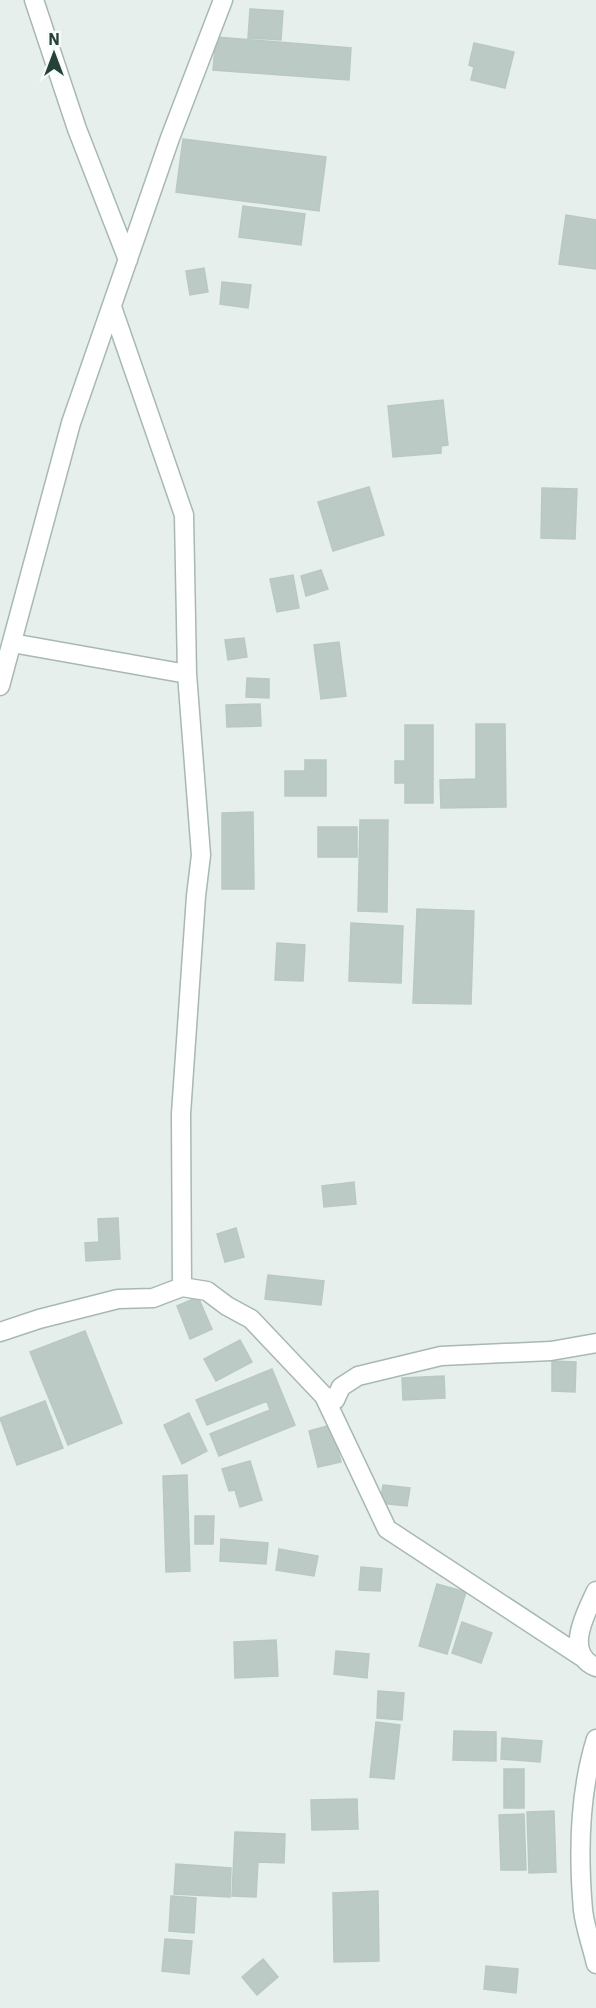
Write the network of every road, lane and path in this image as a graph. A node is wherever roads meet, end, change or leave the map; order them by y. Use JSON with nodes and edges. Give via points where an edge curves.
{"nodes":[{"id":1,"x":34,"y":0,"type":"edge"},
{"id":2,"x":223,"y":0,"type":"edge"},
{"id":3,"x":128,"y":261,"type":"junction"},
{"id":4,"x":112,"y":307,"type":"junction"},
{"id":5,"x":12,"y":643,"type":"junction"},
{"id":6,"x":187,"y":674,"type":"junction"},
{"id":7,"x":0,"y":686,"type":"edge"},
{"id":8,"x":182,"y":1287,"type":"junction"},
{"id":9,"x":0,"y":1332,"type":"edge"},
{"id":10,"x":596,"y":1342,"type":"edge"},
{"id":11,"x":324,"y":1396,"type":"junction"},
{"id":12,"x":596,"y":1591,"type":"edge"},
{"id":13,"x":589,"y":1662,"type":"edge"},
{"id":14,"x":596,"y":1739,"type":"edge"},
{"id":15,"x":596,"y":1964,"type":"edge"}],
"edges":[{"from":1,"to":3,"type":"street","via":[[77,129]]},
{"from":2,"to":3,"type":"street"},
{"from":3,"to":4,"type":"street"},
{"from":4,"to":5,"type":"street","via":[[71,423]]},
{"from":4,"to":6,"type":"street","via":[[184,515]]},
{"from":5,"to":6,"type":"street"},
{"from":5,"to":7,"type":"street"},
{"from":6,"to":8,"type":"street","via":[[201,855],[181,1114]]},
{"from":8,"to":9,"type":"street","via":[[153,1298],[118,1299],[39,1318]]},
{"from":8,"to":11,"type":"street","via":[[207,1291],[251,1318]]},
{"from":10,"to":11,"type":"street","via":[[551,1351],[441,1356],[358,1376],[341,1387],[335,1400]]},
{"from":11,"to":13,"type":"street","via":[[387,1529]]},
{"from":12,"to":13,"type":"street","via":[[578,1644]]},
{"from":14,"to":15,"type":"street","via":[[583,1791],[581,1863],[583,1912]]}]}
